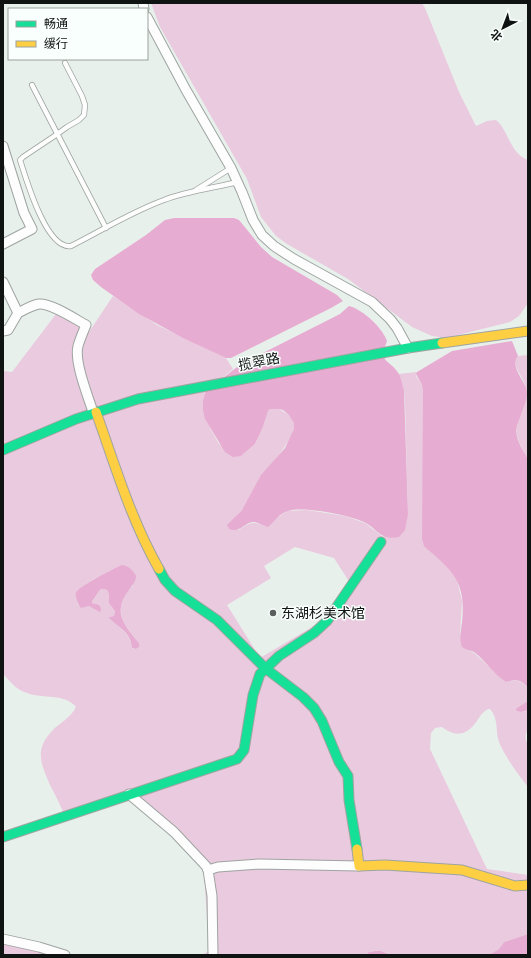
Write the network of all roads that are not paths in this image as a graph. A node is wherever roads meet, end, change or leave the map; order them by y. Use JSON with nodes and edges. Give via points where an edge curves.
{"nodes":[{"id":1,"x":148,"y":19,"type":"edge"},
{"id":2,"x":65,"y":63,"type":"dead end"},
{"id":3,"x":32,"y":85,"type":"dead end"},
{"id":4,"x":57,"y":134,"type":"junction"},
{"id":5,"x":3,"y":146,"type":"edge"},
{"id":6,"x":231,"y":168,"type":"junction"},
{"id":7,"x":238,"y":182,"type":"junction"},
{"id":8,"x":191,"y":193,"type":"junction"},
{"id":9,"x":106,"y":228,"type":"junction"},
{"id":10,"x":3,"y":244,"type":"edge"},
{"id":11,"x":3,"y":282,"type":"edge"},
{"id":12,"x":18,"y":313,"type":"junction"},
{"id":13,"x":3,"y":331,"type":"edge"},
{"id":14,"x":528,"y":331,"type":"edge"},
{"id":15,"x":408,"y":348,"type":"junction"},
{"id":16,"x":95,"y":412,"type":"junction"},
{"id":17,"x":3,"y":450,"type":"edge"},
{"id":18,"x":381,"y":542,"type":"dead end"},
{"id":19,"x":265,"y":668,"type":"junction"},
{"id":20,"x":129,"y":794,"type":"junction"},
{"id":21,"x":3,"y":837,"type":"edge"},
{"id":22,"x":359,"y":866,"type":"junction"},
{"id":23,"x":208,"y":870,"type":"junction"},
{"id":24,"x":528,"y":885,"type":"edge"},
{"id":25,"x":3,"y":940,"type":"edge"},
{"id":26,"x":65,"y":955,"type":"edge"},
{"id":27,"x":213,"y":955,"type":"edge"}],
"edges":[{"from":1,"to":6,"type":"street"},
{"from":2,"to":4,"type":"lane","via":[[82,96],[85,112],[81,118]]},
{"from":3,"to":4,"type":"lane"},
{"from":4,"to":9,"type":"lane"},
{"from":4,"to":9,"type":"lane","via":[[20,160],[39,215],[51,233],[67,247]]},
{"from":5,"to":10,"type":"street","via":[[24,213],[32,229]]},
{"from":6,"to":7,"type":"street"},
{"from":6,"to":8,"type":"lane"},
{"from":7,"to":8,"type":"lane"},
{"from":7,"to":15,"type":"street","via":[[253,220],[267,240],[294,260],[372,302],[390,319]]},
{"from":8,"to":9,"type":"lane","via":[[154,204]]},
{"from":11,"to":12,"type":"street"},
{"from":12,"to":13,"type":"street","via":[[8,330]]},
{"from":12,"to":16,"type":"street","via":[[43,304],[86,325],[78,346],[77,357]]},
{"from":14,"to":15,"type":"street","name":"揽翠路"},
{"from":15,"to":16,"type":"street","name":"揽翠路","via":[[138,399]]},
{"from":16,"to":17,"type":"street","name":"揽翠路"},
{"from":16,"to":19,"type":"street","via":[[146,546],[165,580],[175,591],[225,627]]},
{"from":18,"to":19,"type":"street","via":[[327,621]]},
{"from":19,"to":20,"type":"street","via":[[256,683],[244,750],[240,757],[232,762]]},
{"from":19,"to":22,"type":"street","via":[[309,702],[325,727],[339,762],[348,776]]},
{"from":20,"to":21,"type":"street"},
{"from":20,"to":23,"type":"street","via":[[174,832]]},
{"from":22,"to":23,"type":"street","via":[[260,864],[222,866]]},
{"from":22,"to":24,"type":"street","via":[[385,865],[462,870],[515,886]]},
{"from":23,"to":27,"type":"street","via":[[213,910]]},
{"from":25,"to":26,"type":"street"}]}
